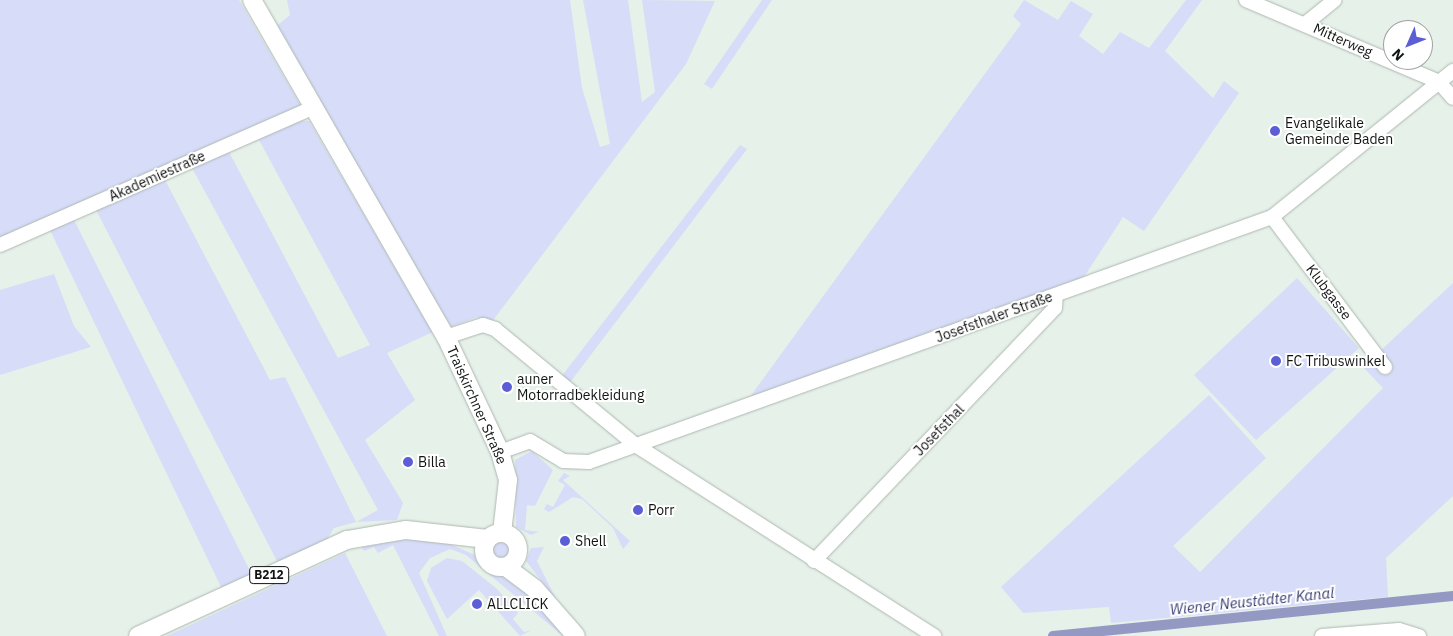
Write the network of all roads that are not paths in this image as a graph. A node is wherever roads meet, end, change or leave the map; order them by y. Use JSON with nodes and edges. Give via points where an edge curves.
{"nodes":[{"id":1,"x":252,"y":0,"type":"edge"},
{"id":2,"x":1246,"y":0,"type":"edge"},
{"id":3,"x":1335,"y":0,"type":"edge"},
{"id":4,"x":1305,"y":24,"type":"junction"},
{"id":5,"x":1453,"y":71,"type":"edge"},
{"id":6,"x":1440,"y":82,"type":"junction"},
{"id":7,"x":1453,"y":98,"type":"edge"},
{"id":8,"x":314,"y":106,"type":"junction"},
{"id":9,"x":1272,"y":217,"type":"junction"},
{"id":10,"x":0,"y":245,"type":"edge"},
{"id":11,"x":1056,"y":295,"type":"junction"},
{"id":12,"x":446,"y":337,"type":"junction"},
{"id":13,"x":1385,"y":367,"type":"dead end"},
{"id":14,"x":637,"y":446,"type":"junction"},
{"id":15,"x":500,"y":452,"type":"junction"},
{"id":16,"x":491,"y":542,"type":"junction"},
{"id":17,"x":814,"y":561,"type":"junction"},
{"id":18,"x":512,"y":563,"type":"junction"},
{"id":19,"x":138,"y":636,"type":"edge"},
{"id":20,"x":576,"y":636,"type":"edge"},
{"id":21,"x":934,"y":636,"type":"edge"},
{"id":22,"x":1322,"y":636,"type":"edge"},
{"id":23,"x":1419,"y":636,"type":"edge"}],
"edges":[{"from":1,"to":8,"type":"main road","name":"Traiskirchner Straße"},
{"from":2,"to":4,"type":"street","name":"Mitterweg"},
{"from":3,"to":4,"type":"street"},
{"from":4,"to":6,"type":"street","name":"Mitterweg"},
{"from":5,"to":6,"type":"street","name":"Josefsthaler Straße"},
{"from":6,"to":7,"type":"street"},
{"from":6,"to":9,"type":"street","name":"Josefsthaler Straße"},
{"from":8,"to":10,"type":"street","name":"Akademiestraße"},
{"from":8,"to":12,"type":"main road","name":"Traiskirchner Straße"},
{"from":9,"to":11,"type":"street","name":"Josefsthaler Straße"},
{"from":9,"to":13,"type":"street","name":"Klubgasse"},
{"from":11,"to":14,"type":"street","name":"Josefsthaler Straße"},
{"from":11,"to":17,"type":"street","name":"Josefsthal","via":[[1055,308]]},
{"from":12,"to":14,"type":"street","via":[[484,325],[495,329]]},
{"from":12,"to":15,"type":"main road","name":"Traiskirchner Straße"},
{"from":14,"to":15,"type":"street","name":"Josefsthaler Straße","via":[[574,463],[530,441]]},
{"from":14,"to":17,"type":"street"},
{"from":15,"to":16,"type":"main road","name":"Traiskirchner Straße","via":[[508,480]]},
{"from":16,"to":18,"type":"main road","number":"B212","via":[[495,567]]},
{"from":16,"to":18,"type":"main road","number":"B212","via":[[515,539]]},
{"from":16,"to":19,"type":"main road","number":"B212","via":[[406,530],[347,540]]},
{"from":17,"to":21,"type":"street"},
{"from":18,"to":20,"type":"main road","number":"B212"},
{"from":22,"to":23,"type":"street","via":[[1399,630]]}]}
